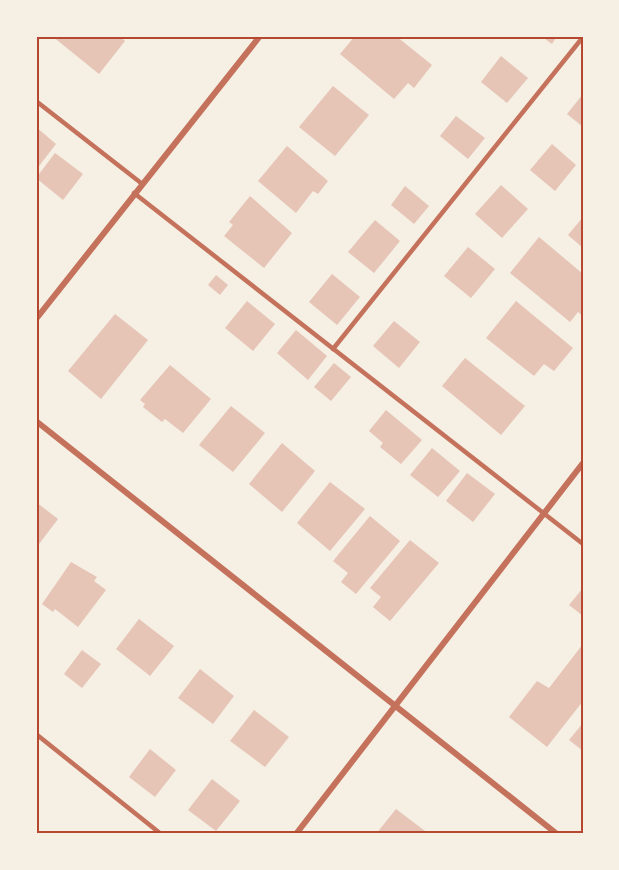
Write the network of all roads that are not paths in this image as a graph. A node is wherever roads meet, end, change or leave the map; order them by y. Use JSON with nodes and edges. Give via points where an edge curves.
{"nodes":[{"id":1,"x":260,"y":36,"type":"edge"},
{"id":2,"x":583,"y":37,"type":"edge"},
{"id":3,"x":36,"y":101,"type":"edge"},
{"id":4,"x":141,"y":183,"type":"junction"},
{"id":5,"x":134,"y":193,"type":"junction"},
{"id":6,"x":36,"y":319,"type":"edge"},
{"id":7,"x":333,"y":349,"type":"junction"},
{"id":8,"x":36,"y":421,"type":"edge"},
{"id":9,"x":583,"y":463,"type":"edge"},
{"id":10,"x":544,"y":513,"type":"junction"},
{"id":11,"x":583,"y":544,"type":"edge"},
{"id":12,"x":396,"y":706,"type":"junction"},
{"id":13,"x":36,"y":734,"type":"edge"},
{"id":14,"x":161,"y":834,"type":"edge"},
{"id":15,"x":296,"y":834,"type":"edge"},
{"id":16,"x":557,"y":834,"type":"edge"}],
"edges":[{"from":1,"to":4,"type":"street"},
{"from":2,"to":7,"type":"lane"},
{"from":3,"to":4,"type":"lane"},
{"from":4,"to":5,"type":"street"},
{"from":5,"to":6,"type":"street"},
{"from":5,"to":7,"type":"lane"},
{"from":7,"to":10,"type":"lane"},
{"from":8,"to":12,"type":"street"},
{"from":9,"to":10,"type":"street"},
{"from":10,"to":11,"type":"lane"},
{"from":10,"to":12,"type":"street"},
{"from":12,"to":15,"type":"street"},
{"from":12,"to":16,"type":"street"},
{"from":13,"to":14,"type":"lane"}]}
